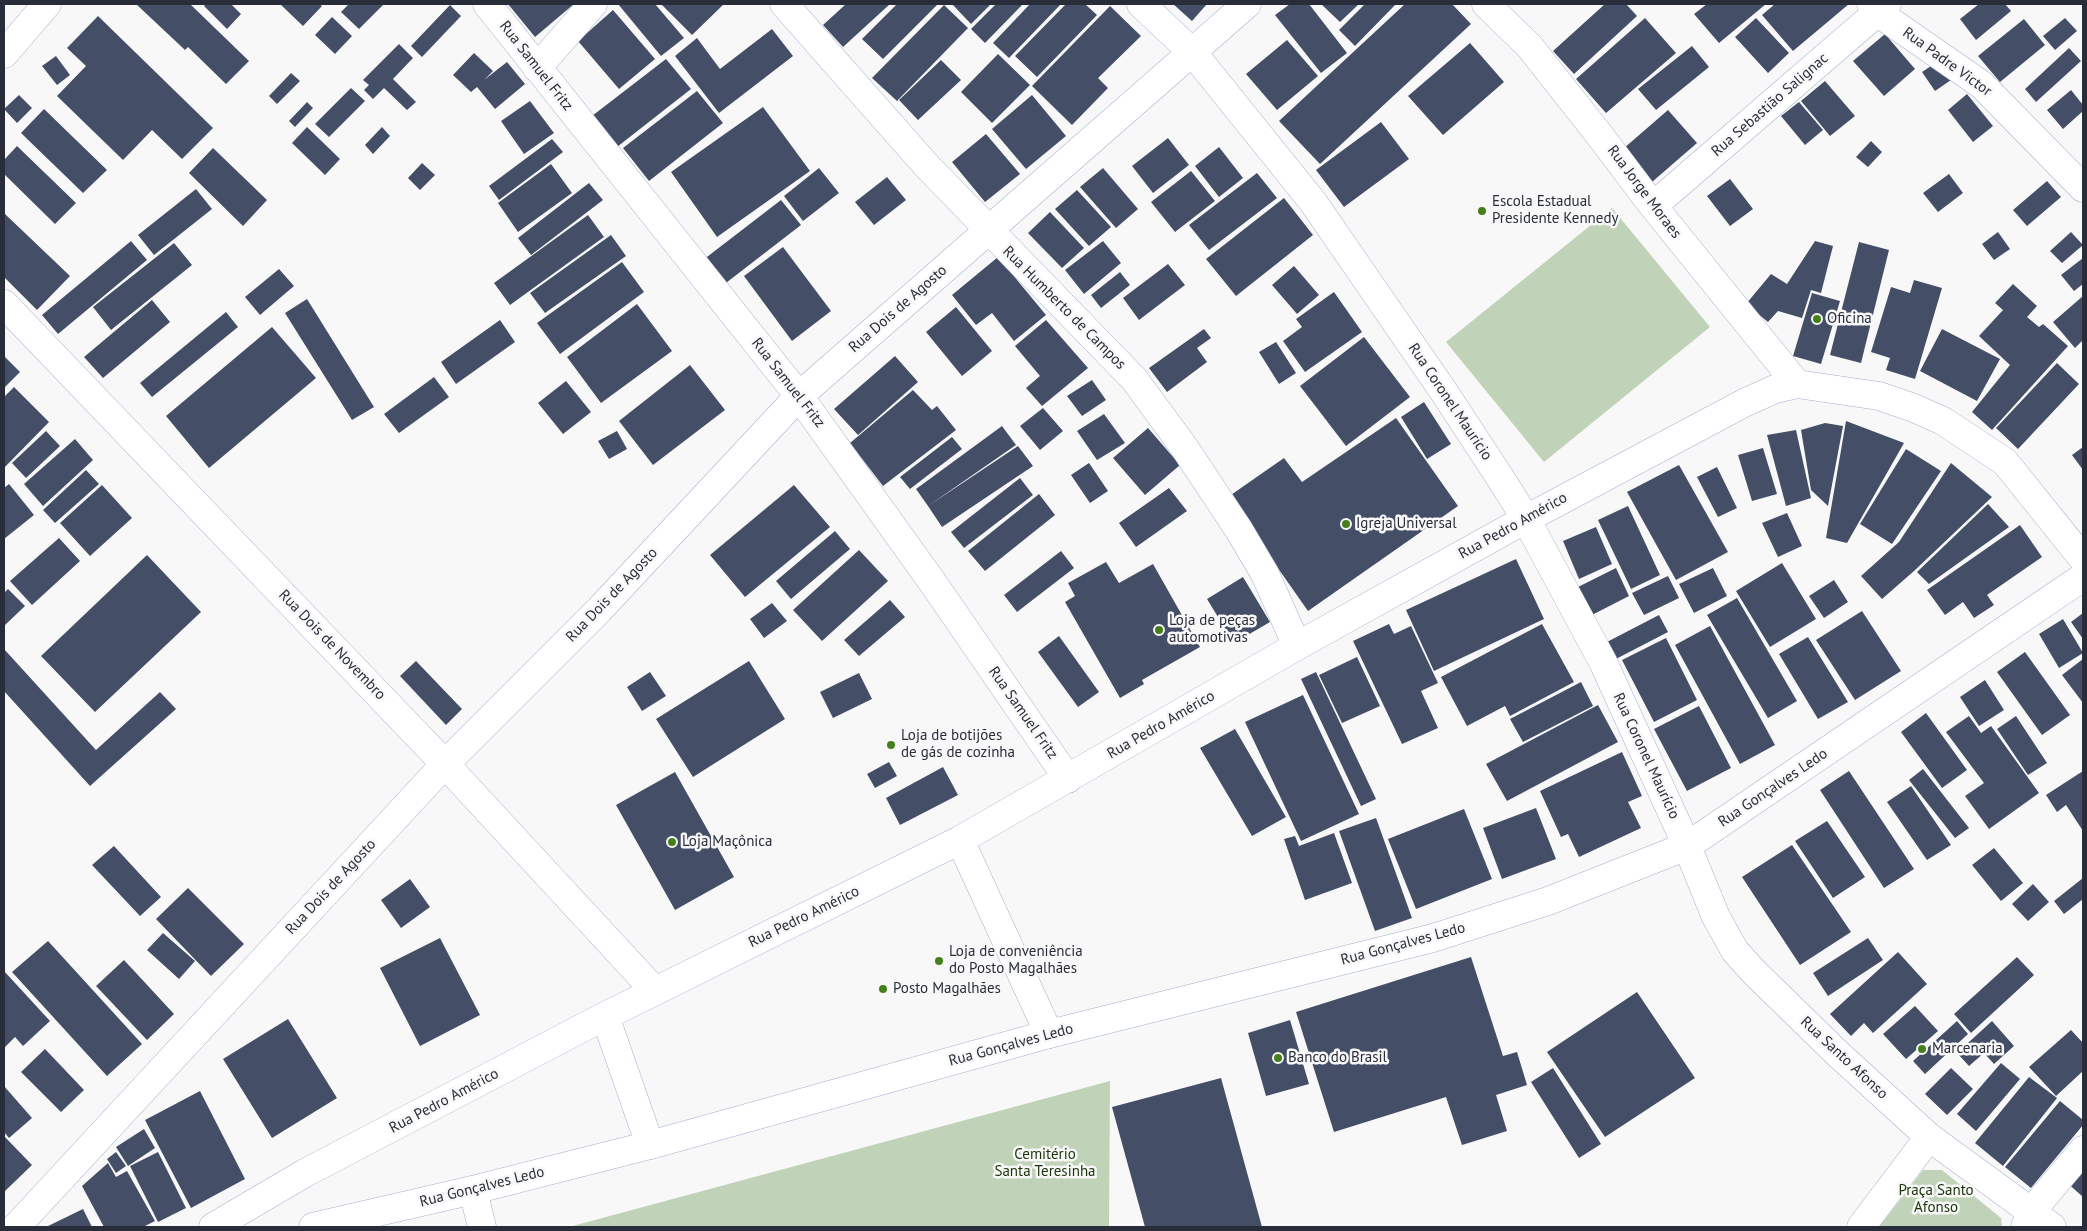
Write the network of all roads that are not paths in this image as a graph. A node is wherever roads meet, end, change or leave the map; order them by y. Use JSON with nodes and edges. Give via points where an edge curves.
{"nodes":[{"id":1,"x":47,"y":4,"type":"edge"},
{"id":2,"x":487,"y":4,"type":"edge"},
{"id":3,"x":592,"y":4,"type":"edge"},
{"id":4,"x":784,"y":4,"type":"edge"},
{"id":5,"x":1142,"y":4,"type":"edge"},
{"id":6,"x":1247,"y":4,"type":"edge"},
{"id":7,"x":1486,"y":4,"type":"edge"},
{"id":8,"x":1878,"y":7,"type":"edge"},
{"id":9,"x":1193,"y":53,"type":"junction"},
{"id":10,"x":4,"y":54,"type":"edge"},
{"id":11,"x":537,"y":68,"type":"junction"},
{"id":12,"x":2083,"y":188,"type":"edge"},
{"id":13,"x":1653,"y":206,"type":"junction"},
{"id":14,"x":988,"y":231,"type":"junction"},
{"id":15,"x":4,"y":304,"type":"edge"},
{"id":16,"x":1797,"y":384,"type":"junction"},
{"id":17,"x":799,"y":396,"type":"junction"},
{"id":18,"x":1526,"y":519,"type":"junction"},
{"id":19,"x":2083,"y":559,"type":"edge"},
{"id":20,"x":2083,"y":578,"type":"edge"},
{"id":21,"x":1297,"y":646,"type":"junction"},
{"id":22,"x":445,"y":764,"type":"junction"},
{"id":23,"x":1068,"y":778,"type":"junction"},
{"id":24,"x":960,"y":840,"type":"junction"},
{"id":25,"x":1687,"y":846,"type":"junction"},
{"id":26,"x":655,"y":991,"type":"junction"},
{"id":27,"x":605,"y":1016,"type":"junction"},
{"id":28,"x":1050,"y":1034,"type":"junction"},
{"id":29,"x":1929,"y":1137,"type":"junction"},
{"id":30,"x":650,"y":1145,"type":"junction"},
{"id":31,"x":2083,"y":1150,"type":"edge"},
{"id":32,"x":472,"y":1190,"type":"junction"},
{"id":33,"x":2036,"y":1222,"type":"edge"},
{"id":34,"x":16,"y":1227,"type":"edge"},
{"id":35,"x":213,"y":1227,"type":"edge"},
{"id":36,"x":313,"y":1227,"type":"edge"},
{"id":37,"x":482,"y":1227,"type":"edge"},
{"id":38,"x":1861,"y":1227,"type":"edge"}],
"edges":[{"from":1,"to":10,"type":"street"},
{"from":2,"to":11,"type":"street","name":"Rua Samuel Fritz"},
{"from":3,"to":11,"type":"street"},
{"from":4,"to":14,"type":"street","name":"Rua Humberto de Campos"},
{"from":5,"to":9,"type":"street","name":"Rua Coronel Maurício"},
{"from":6,"to":9,"type":"street","name":"Rua Dois de Agosto"},
{"from":7,"to":13,"type":"street","name":"Rua Jorge Moraes","via":[[1530,47]]},
{"from":8,"to":12,"type":"street","name":"Rua Padre Victor","via":[[1982,85]]},
{"from":8,"to":13,"type":"street","name":"Rua Sebastião Salignac"},
{"from":9,"to":14,"type":"street","name":"Rua Dois de Agosto"},
{"from":9,"to":18,"type":"street","name":"Rua Coronel Maurício","via":[[1313,202],[1444,392]]},
{"from":11,"to":17,"type":"street","name":"Rua Samuel Fritz"},
{"from":13,"to":16,"type":"street","name":"Rua Jorge Moraes"},
{"from":14,"to":17,"type":"street","name":"Rua Dois de Agosto"},
{"from":14,"to":21,"type":"street","name":"Rua Humberto de Campos","via":[[1134,379],[1239,530],[1265,574]]},
{"from":15,"to":22,"type":"street","name":"Rua Dois de Novembro"},
{"from":16,"to":18,"type":"street","name":"Rua Pedro Américo","via":[[1775,389],[1744,403]]},
{"from":16,"to":19,"type":"street","name":"Rua Pedro Américo","via":[[1878,396],[1943,421],[2005,462]]},
{"from":17,"to":22,"type":"street","name":"Rua Dois de Agosto","via":[[600,610]]},
{"from":17,"to":23,"type":"street","name":"Rua Samuel Fritz"},
{"from":18,"to":21,"type":"street","name":"Rua Pedro Américo"},
{"from":18,"to":25,"type":"street","name":"Rua Coronel Maurício","via":[[1603,662]]},
{"from":20,"to":25,"type":"street","name":"Rua Gonçalves Ledo"},
{"from":21,"to":23,"type":"street","name":"Rua Pedro Américo"},
{"from":22,"to":26,"type":"street","name":"Rua Dois de Novembro"},
{"from":22,"to":34,"type":"street","name":"Rua Dois de Agosto"},
{"from":23,"to":24,"type":"street","name":"Rua Pedro Américo"},
{"from":24,"to":26,"type":"street","name":"Rua Pedro Américo"},
{"from":24,"to":28,"type":"street"},
{"from":25,"to":28,"type":"street","name":"Rua Gonçalves Ledo","via":[[1548,901],[1433,938]]},
{"from":25,"to":29,"type":"street","name":"Rua Santo Afonso","via":[[1716,917],[1753,972]]},
{"from":26,"to":27,"type":"street","name":"Rua Pedro Américo"},
{"from":27,"to":30,"type":"street"},
{"from":27,"to":35,"type":"street","name":"Rua Pedro Américo","via":[[305,1173]]},
{"from":28,"to":30,"type":"street","name":"Rua Gonçalves Ledo"},
{"from":29,"to":33,"type":"street","name":"Rua Santo Afonso"},
{"from":29,"to":38,"type":"street"},
{"from":30,"to":32,"type":"street","name":"Rua Gonçalves Ledo"},
{"from":31,"to":33,"type":"street"},
{"from":32,"to":36,"type":"street","name":"Rua Gonçalves Ledo"},
{"from":32,"to":37,"type":"street"}]}
